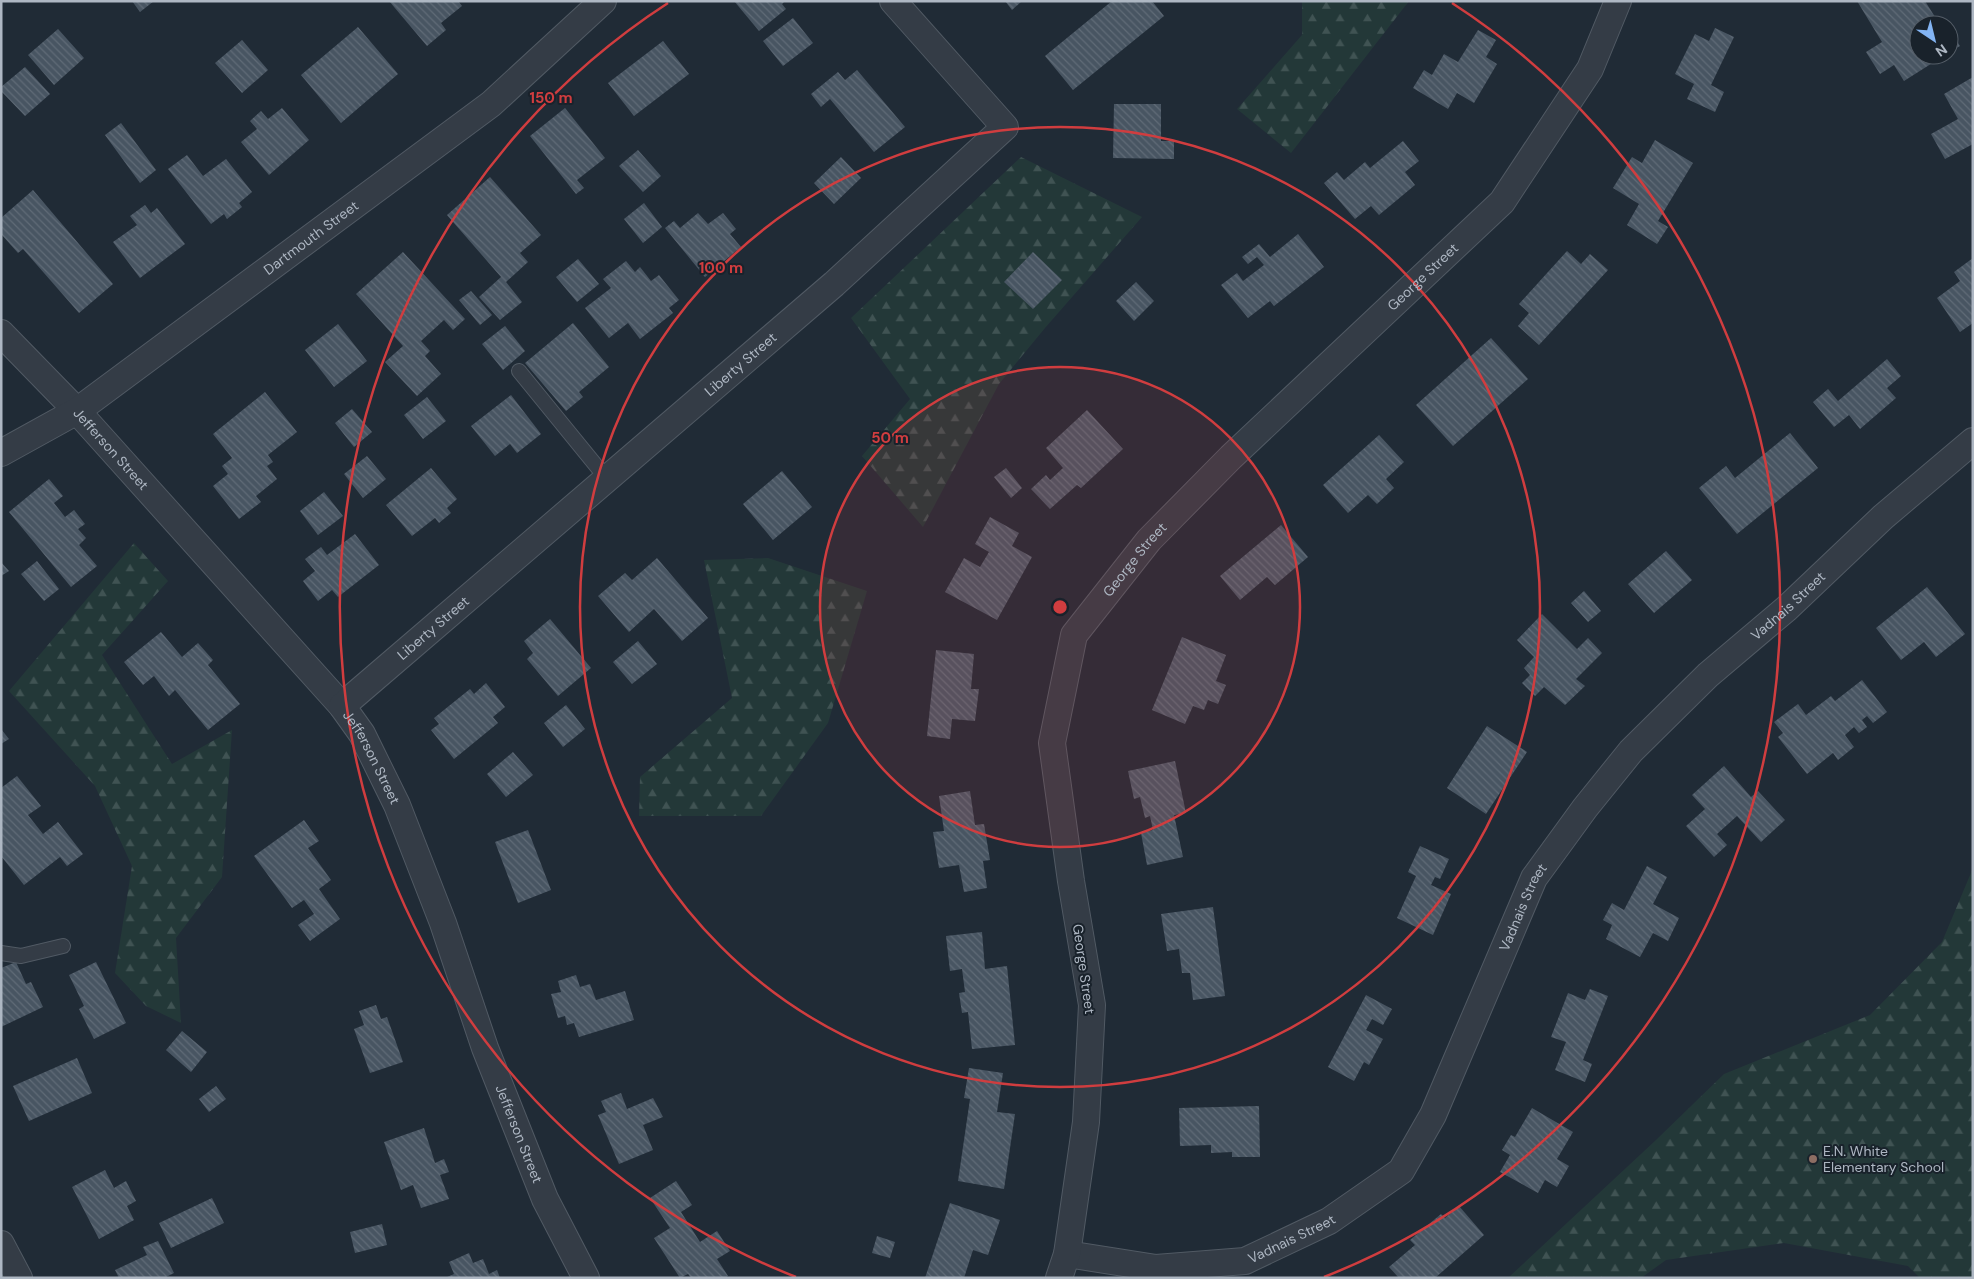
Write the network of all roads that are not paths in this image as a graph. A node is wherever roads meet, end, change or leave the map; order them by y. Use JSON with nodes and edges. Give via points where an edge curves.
{"nodes":[{"id":1,"x":602,"y":1,"type":"edge"},
{"id":2,"x":893,"y":1,"type":"edge"},
{"id":3,"x":1618,"y":1,"type":"edge"},
{"id":4,"x":1,"y":333,"type":"edge"},
{"id":5,"x":520,"y":371,"type":"dead end"},
{"id":6,"x":77,"y":411,"type":"junction"},
{"id":7,"x":1973,"y":441,"type":"edge"},
{"id":8,"x":1,"y":453,"type":"edge"},
{"id":9,"x":607,"y":479,"type":"junction"},
{"id":10,"x":342,"y":706,"type":"junction"},
{"id":11,"x":63,"y":946,"type":"dead end"},
{"id":12,"x":1,"y":953,"type":"edge"},
{"id":13,"x":1,"y":1244,"type":"edge"},
{"id":14,"x":1063,"y":1266,"type":"edge"},
{"id":15,"x":19,"y":1278,"type":"edge"},
{"id":16,"x":586,"y":1278,"type":"edge"}],
"edges":[{"from":1,"to":6,"type":"street","name":"Dartmouth Street","via":[[491,104]]},
{"from":2,"to":9,"type":"street","name":"Liberty Street","via":[[1005,127],[834,284]]},
{"from":3,"to":14,"type":"street","name":"George Street","via":[[1590,69],[1502,202],[1231,457],[1148,540],[1074,635],[1052,743],[1092,1005],[1086,1122]]},
{"from":4,"to":6,"type":"street","name":"Jefferson Street"},
{"from":5,"to":9,"type":"lane"},
{"from":6,"to":8,"type":"street","name":"Dartmouth Street"},
{"from":6,"to":10,"type":"street","name":"Jefferson Street"},
{"from":7,"to":14,"type":"street","name":"Vadnais Street","via":[[1883,518],[1786,609],[1708,674],[1631,750],[1584,808],[1534,878],[1433,1115],[1401,1170],[1329,1221],[1245,1261],[1156,1268]]},
{"from":9,"to":10,"type":"street","name":"Liberty Street"},
{"from":10,"to":16,"type":"street","name":"Jefferson Street","via":[[362,734],[397,804],[443,923],[495,1075],[545,1199]]},
{"from":11,"to":12,"type":"lane","via":[[22,956]]},
{"from":13,"to":15,"type":"street"}]}
